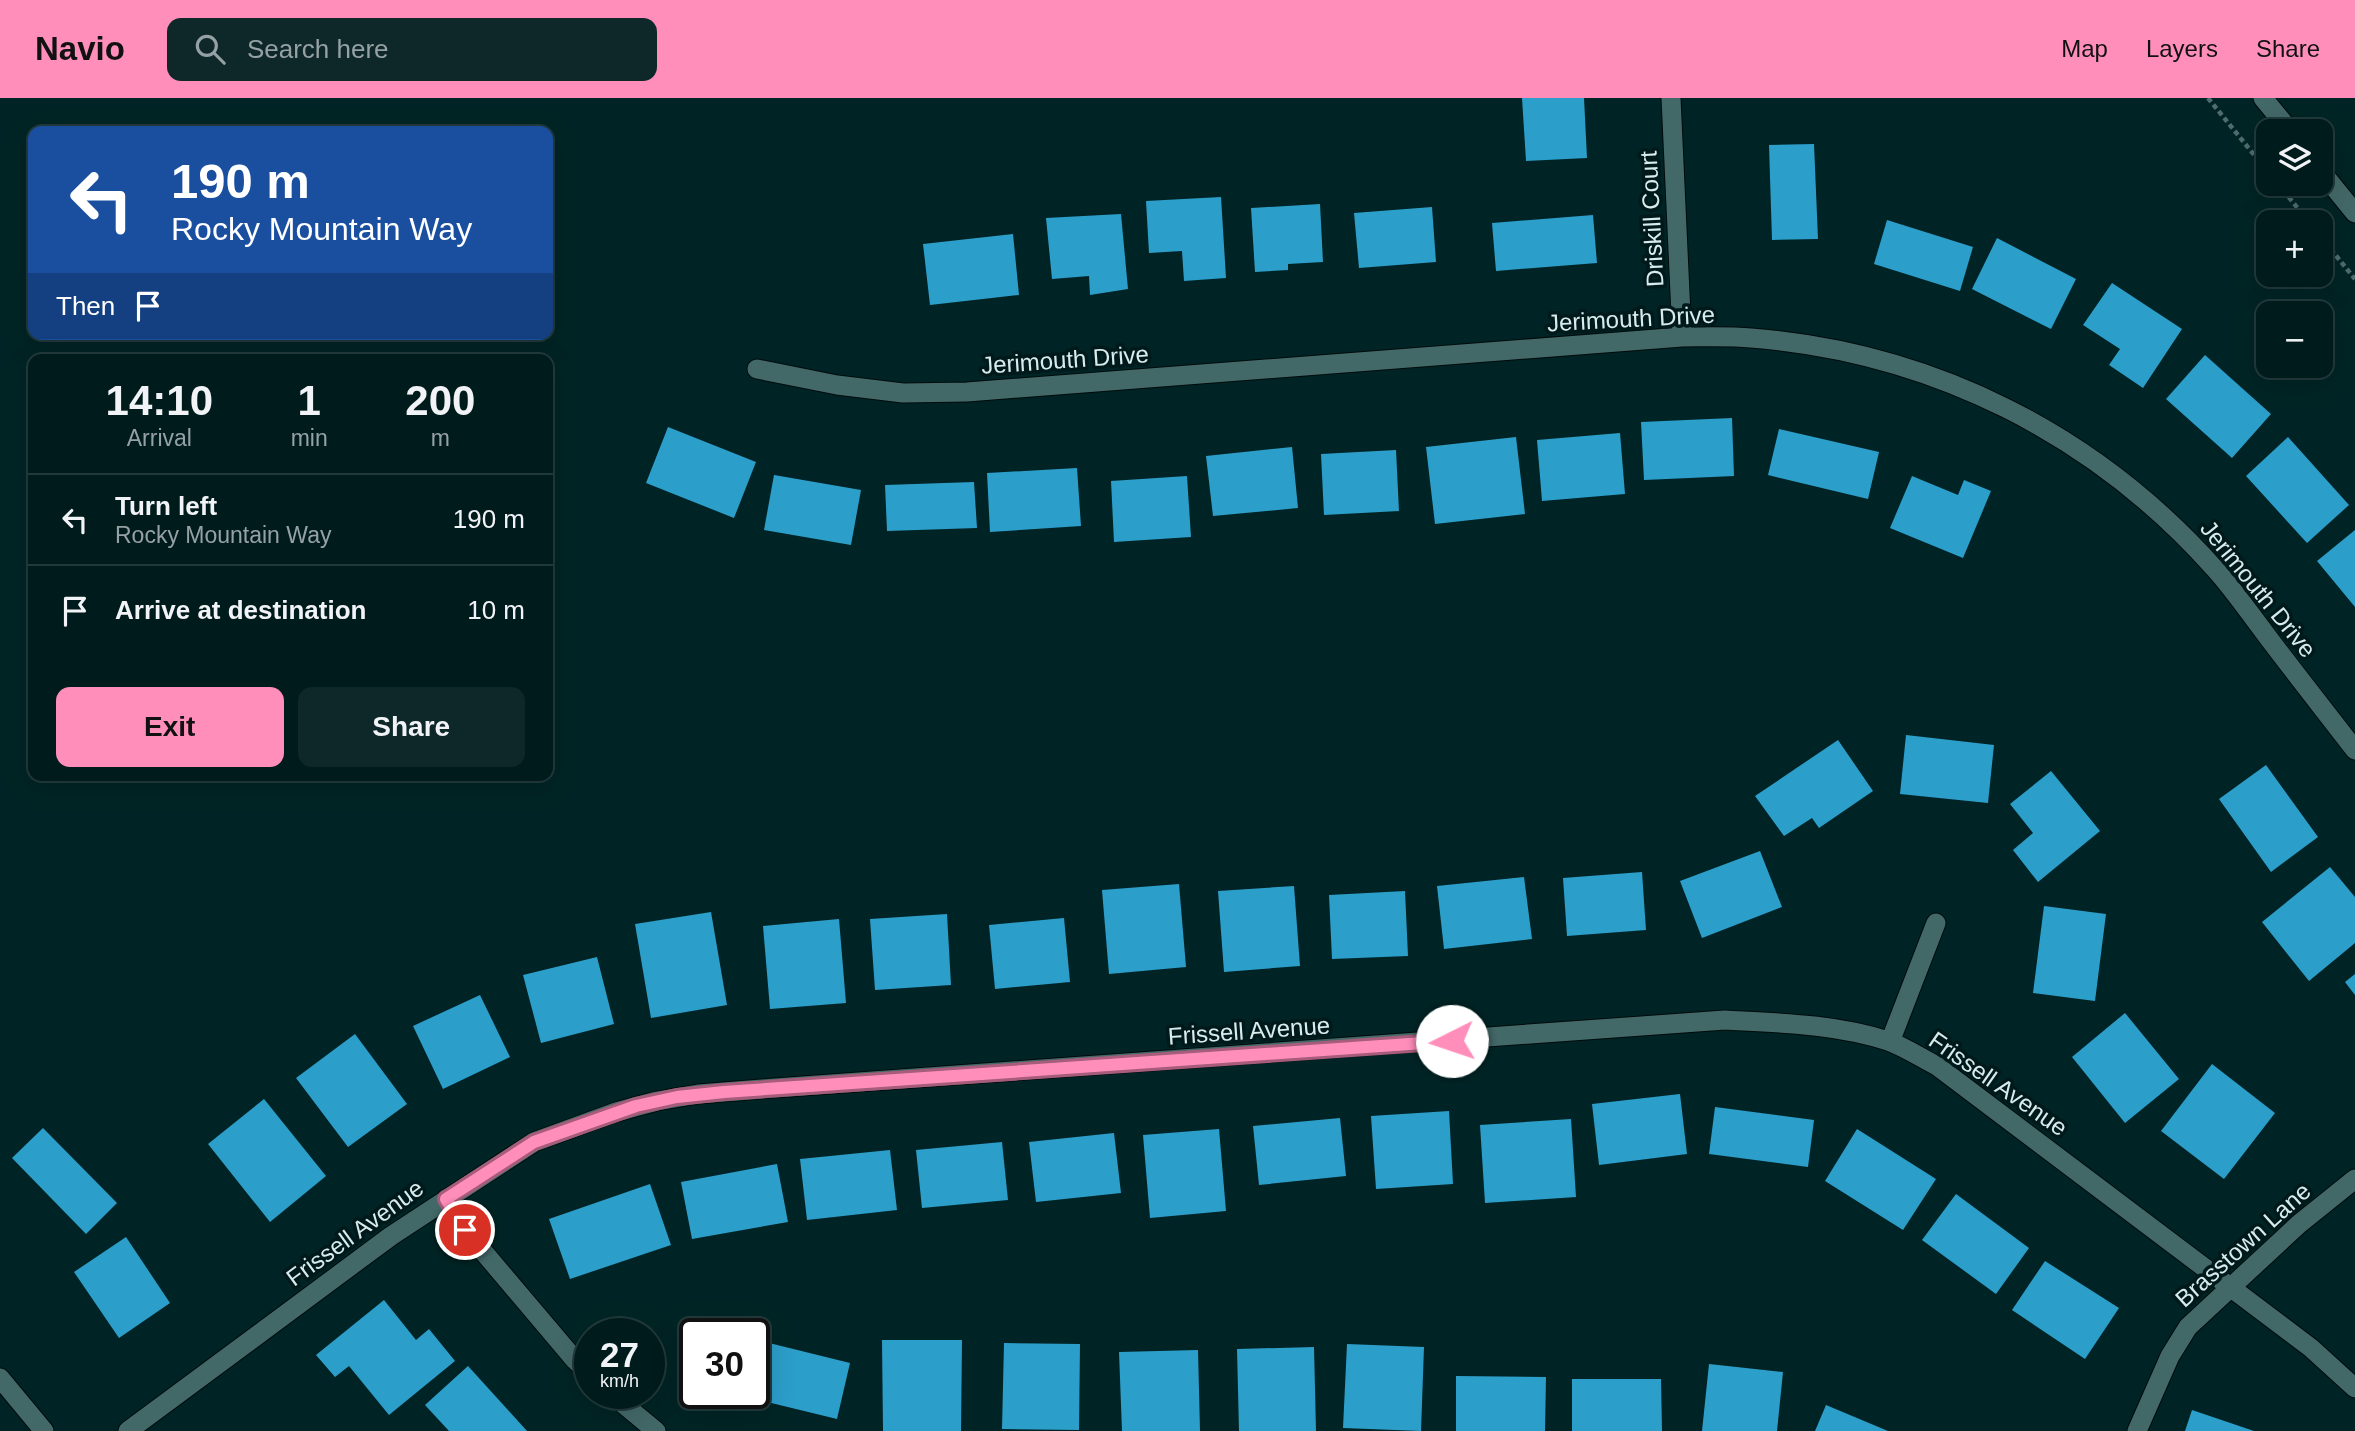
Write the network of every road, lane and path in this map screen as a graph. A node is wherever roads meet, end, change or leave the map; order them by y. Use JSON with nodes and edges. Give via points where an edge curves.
{"nodes":[{"id":1,"x":1671,"y":98,"type":"edge"},
{"id":2,"x":2208,"y":98,"type":"edge"},
{"id":3,"x":2263,"y":98,"type":"edge"},
{"id":4,"x":2280,"y":119,"type":"edge"},
{"id":5,"x":2256,"y":157,"type":"edge"},
{"id":6,"x":2333,"y":186,"type":"edge"},
{"id":7,"x":2288,"y":196,"type":"edge"},
{"id":8,"x":2299,"y":210,"type":"edge"},
{"id":9,"x":2355,"y":213,"type":"edge"},
{"id":10,"x":2333,"y":252,"type":"edge"},
{"id":11,"x":2355,"y":279,"type":"edge"},
{"id":12,"x":1682,"y":337,"type":"junction"},
{"id":13,"x":757,"y":369,"type":"dead end"},
{"id":14,"x":2355,"y":750,"type":"edge"},
{"id":15,"x":1936,"y":923,"type":"dead end"},
{"id":16,"x":1890,"y":1042,"type":"junction"},
{"id":17,"x":2355,"y":1179,"type":"edge"},
{"id":18,"x":446,"y":1199,"type":"junction"},
{"id":19,"x":2230,"y":1287,"type":"junction"},
{"id":20,"x":574,"y":1359,"type":"edge"},
{"id":21,"x":0,"y":1378,"type":"edge"},
{"id":22,"x":2355,"y":1388,"type":"edge"},
{"id":23,"x":629,"y":1409,"type":"edge"},
{"id":24,"x":44,"y":1431,"type":"edge"},
{"id":25,"x":128,"y":1431,"type":"edge"},
{"id":26,"x":656,"y":1431,"type":"edge"},
{"id":27,"x":2137,"y":1431,"type":"edge"}],
"edges":[{"from":1,"to":12,"type":"street","name":"Driskill Court"},
{"from":2,"to":5,"type":"path"},
{"from":3,"to":4,"type":"street"},
{"from":6,"to":9,"type":"street"},
{"from":7,"to":8,"type":"path"},
{"from":10,"to":11,"type":"path"},
{"from":12,"to":13,"type":"street","name":"Jerimouth Drive","via":[[967,392],[903,393],[836,386]]},
{"from":12,"to":14,"type":"street","name":"Jerimouth Drive","via":[[1751,338],[1871,358],[1987,398],[2046,428],[2144,498],[2183,534],[2217,571]]},
{"from":15,"to":16,"type":"street"},
{"from":16,"to":18,"type":"street","name":"Frissell Avenue","via":[[1835,1028],[1725,1020],[698,1094],[616,1112],[534,1142]]},
{"from":16,"to":19,"type":"street","name":"Frissell Avenue","via":[[1969,1088]]},
{"from":17,"to":19,"type":"street","name":"Brasstown Lane"},
{"from":18,"to":20,"type":"street","via":[[465,1230]]},
{"from":18,"to":25,"type":"street","name":"Frissell Avenue"},
{"from":19,"to":22,"type":"street","name":"Frissell Avenue"},
{"from":19,"to":27,"type":"street","name":"Brasstown Lane","via":[[2188,1327]]},
{"from":21,"to":24,"type":"street"},
{"from":23,"to":26,"type":"street"}]}
